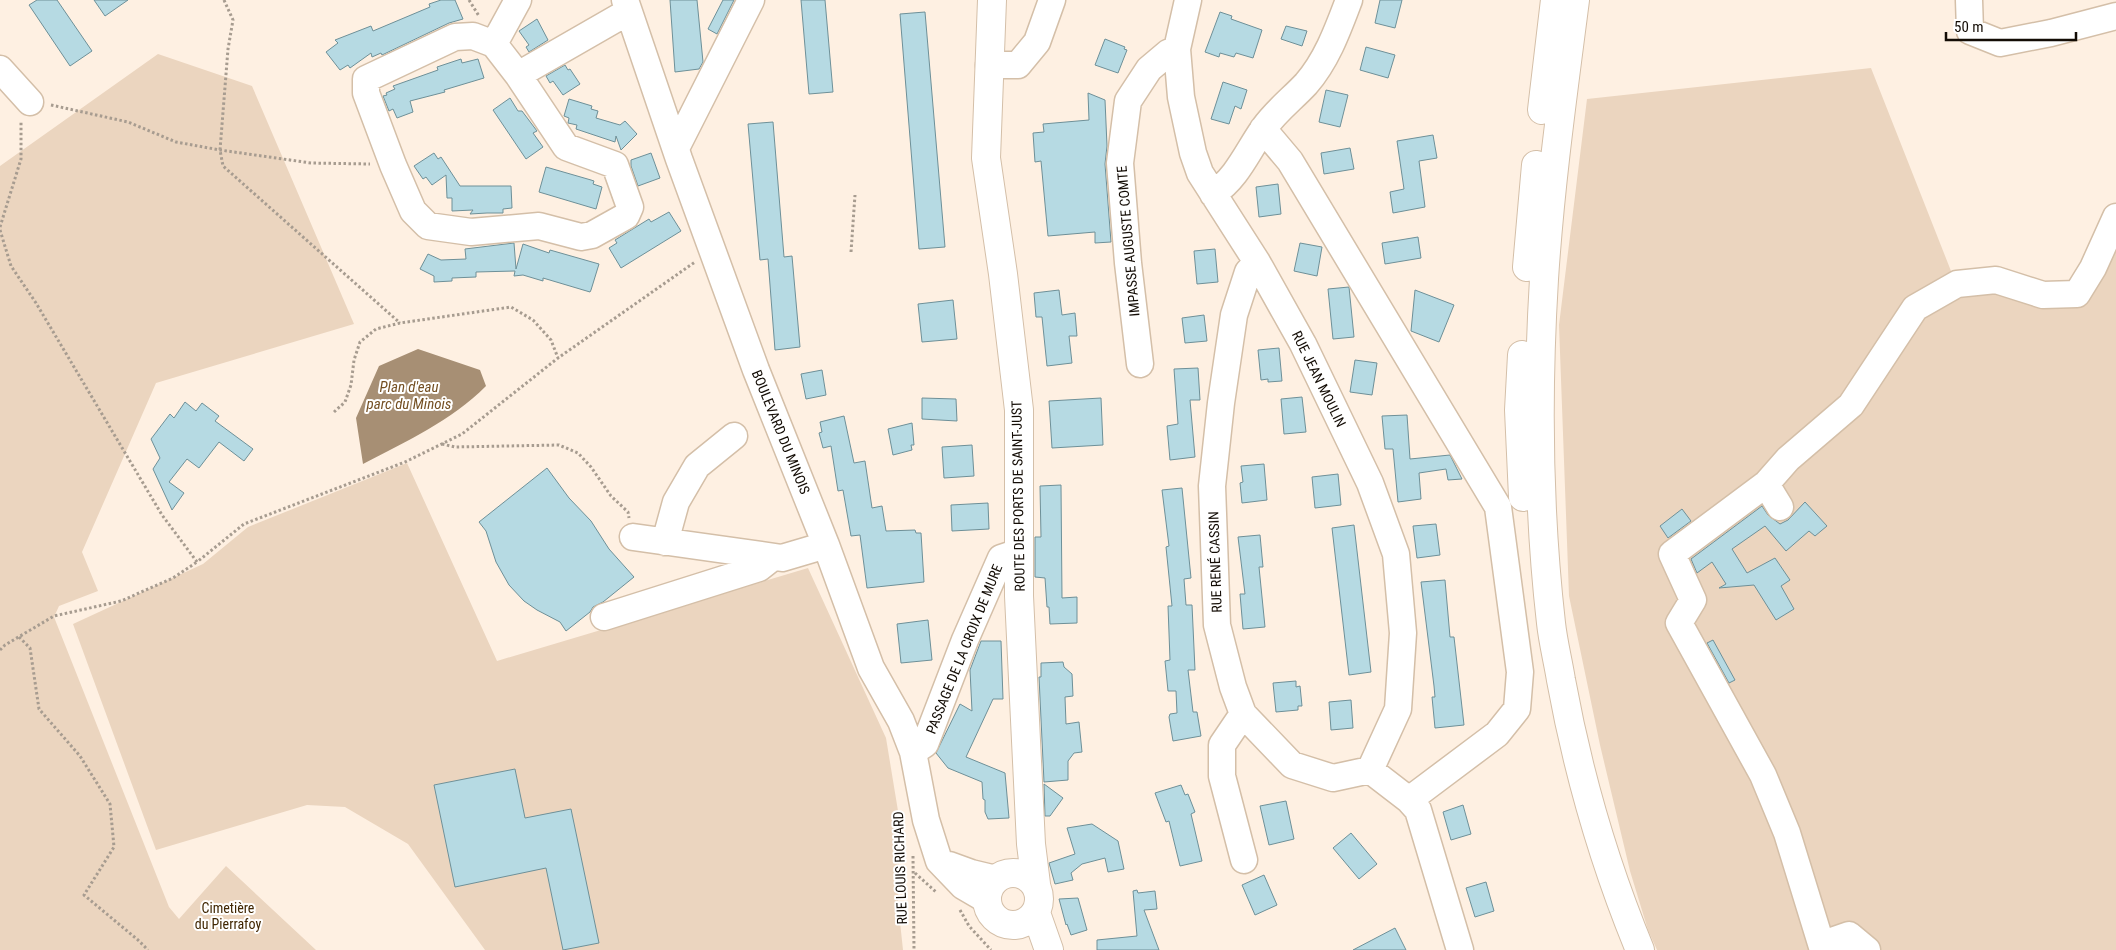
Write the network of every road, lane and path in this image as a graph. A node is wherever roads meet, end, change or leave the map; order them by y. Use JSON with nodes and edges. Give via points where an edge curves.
{"nodes":[{"id":1,"x":224,"y":0,"type":"edge"},
{"id":2,"x":518,"y":0,"type":"edge"},
{"id":3,"x":751,"y":0,"type":"edge"},
{"id":4,"x":992,"y":0,"type":"edge"},
{"id":5,"x":1052,"y":0,"type":"edge"},
{"id":6,"x":1188,"y":0,"type":"edge"},
{"id":7,"x":1349,"y":0,"type":"edge"},
{"id":8,"x":1555,"y":0,"type":"edge"},
{"id":9,"x":1575,"y":0,"type":"edge"},
{"id":10,"x":1969,"y":0,"type":"edge"},
{"id":11,"x":627,"y":7,"type":"edge"},
{"id":12,"x":2116,"y":16,"type":"edge"},
{"id":13,"x":494,"y":44,"type":"junction"},
{"id":14,"x":1177,"y":49,"type":"junction"},
{"id":15,"x":989,"y":65,"type":"junction"},
{"id":16,"x":0,"y":69,"type":"edge"},
{"id":17,"x":518,"y":75,"type":"junction"},
{"id":18,"x":30,"y":102,"type":"junction"},
{"id":19,"x":1263,"y":129,"type":"junction"},
{"id":20,"x":676,"y":148,"type":"junction"},
{"id":21,"x":220,"y":150,"type":"junction"},
{"id":22,"x":393,"y":164,"type":"junction"},
{"id":23,"x":1213,"y":194,"type":"junction"},
{"id":24,"x":855,"y":195,"type":"dead end"},
{"id":25,"x":2116,"y":217,"type":"edge"},
{"id":26,"x":0,"y":228,"type":"edge"},
{"id":27,"x":712,"y":250,"type":"junction"},
{"id":28,"x":851,"y":252,"type":"dead end"},
{"id":29,"x":1257,"y":262,"type":"junction"},
{"id":30,"x":400,"y":323,"type":"junction"},
{"id":31,"x":558,"y":358,"type":"junction"},
{"id":32,"x":1140,"y":364,"type":"dead end"},
{"id":33,"x":334,"y":412,"type":"dead end"},
{"id":34,"x":734,"y":436,"type":"dead end"},
{"id":35,"x":442,"y":444,"type":"junction"},
{"id":36,"x":1766,"y":484,"type":"junction"},
{"id":37,"x":1780,"y":507,"type":"dead end"},
{"id":38,"x":633,"y":537,"type":"joint"},
{"id":39,"x":665,"y":542,"type":"junction"},
{"id":40,"x":826,"y":545,"type":"junction"},
{"id":41,"x":1019,"y":552,"type":"junction"},
{"id":42,"x":773,"y":557,"type":"junction"},
{"id":43,"x":197,"y":562,"type":"junction"},
{"id":44,"x":604,"y":618,"type":"dead end"},
{"id":45,"x":19,"y":637,"type":"junction"},
{"id":46,"x":0,"y":650,"type":"edge"},
{"id":47,"x":1243,"y":714,"type":"junction"},
{"id":48,"x":913,"y":752,"type":"junction"},
{"id":49,"x":1370,"y":770,"type":"junction"},
{"id":50,"x":1409,"y":800,"type":"junction"},
{"id":51,"x":1031,"y":844,"type":"junction"},
{"id":52,"x":913,"y":847,"type":"dead end"},
{"id":53,"x":1244,"y":860,"type":"dead end"},
{"id":54,"x":914,"y":872,"type":"junction"},
{"id":55,"x":996,"y":884,"type":"junction"},
{"id":56,"x":1036,"y":884,"type":"junction"},
{"id":57,"x":936,"y":892,"type":"dead end"},
{"id":58,"x":958,"y":906,"type":"dead end"},
{"id":59,"x":1027,"y":919,"type":"junction"},
{"id":60,"x":1823,"y":947,"type":"edge"},
{"id":61,"x":148,"y":950,"type":"edge"},
{"id":62,"x":914,"y":950,"type":"edge"},
{"id":63,"x":991,"y":950,"type":"edge"},
{"id":64,"x":1033,"y":950,"type":"edge"},
{"id":65,"x":1049,"y":950,"type":"edge"},
{"id":66,"x":1460,"y":950,"type":"edge"},
{"id":67,"x":1620,"y":950,"type":"edge"},
{"id":68,"x":1640,"y":950,"type":"edge"},
{"id":69,"x":1867,"y":950,"type":"edge"}],
"edges":[{"from":1,"to":21,"type":"path","via":[[233,20]]},
{"from":2,"to":13,"type":"street"},
{"from":3,"to":20,"type":"street"},
{"from":4,"to":15,"type":"main road","name":"ROUTE DES PORTS DE SAINT-JUST"},
{"from":5,"to":15,"type":"street","via":[[1037,42],[1018,65]]},
{"from":6,"to":14,"type":"street","name":"RUE JEAN MOULIN"},
{"from":7,"to":19,"type":"street","via":[[1322,63]]},
{"from":8,"to":67,"type":"main road","via":[[1529,232],[1519,410],[1524,522],[1534,621],[1550,717],[1581,841]]},
{"from":9,"to":68,"type":"main road","via":[[1544,278],[1539,391],[1542,530],[1551,625],[1572,737],[1598,836]]},
{"from":10,"to":12,"type":"street","via":[[1970,31],[2000,43]]},
{"from":11,"to":17,"type":"street","via":[[619,17]]},
{"from":11,"to":20,"type":"street","name":"BOULEVARD DU MINOIS"},
{"from":13,"to":17,"type":"street"},
{"from":13,"to":22,"type":"street","via":[[474,36],[455,38],[366,80],[366,92]]},
{"from":14,"to":23,"type":"street","name":"RUE JEAN MOULIN","via":[[1181,97],[1193,153]]},
{"from":14,"to":32,"type":"street","name":"IMPASSE AUGUSTE COMTE","via":[[1149,69],[1128,101],[1120,163]]},
{"from":15,"to":41,"type":"main road","name":"ROUTE DES PORTS DE SAINT-JUST","via":[[986,158],[1019,410]]},
{"from":16,"to":18,"type":"street"},
{"from":17,"to":22,"type":"street","via":[[566,146],[615,165],[630,207],[626,216],[592,235],[581,237],[539,226],[471,232],[428,226],[413,211]]},
{"from":18,"to":21,"type":"path","via":[[128,122],[176,142]]},
{"from":18,"to":26,"type":"path","via":[[22,114],[20,159]]},
{"from":19,"to":23,"type":"street","via":[[1241,166]]},
{"from":19,"to":50,"type":"street","via":[[1290,161],[1498,507],[1520,672],[1517,709],[1497,734]]},
{"from":20,"to":27,"type":"street","name":"BOULEVARD DU MINOIS"},
{"from":21,"to":22,"type":"path","via":[[311,163]]},
{"from":21,"to":30,"type":"path","via":[[223,166]]},
{"from":23,"to":29,"type":"street","name":"RUE JEAN MOULIN"},
{"from":24,"to":28,"type":"path"},
{"from":25,"to":36,"type":"street","via":[[2093,268],[2077,294],[2043,295],[1996,280],[1957,284],[1915,308],[1851,405],[1788,458]]},
{"from":26,"to":43,"type":"path","via":[[11,266],[162,514]]},
{"from":27,"to":31,"type":"path"},
{"from":27,"to":40,"type":"street","name":"BOULEVARD DU MINOIS"},
{"from":29,"to":47,"type":"street","name":"RUE RENÉ CASSIN","via":[[1248,272],[1234,315],[1212,486],[1217,625]]},
{"from":29,"to":49,"type":"street","name":"RUE JEAN MOULIN","via":[[1303,344],[1366,475],[1396,554],[1403,633],[1398,710]]},
{"from":30,"to":31,"type":"path","via":[[511,307],[533,320],[552,340]]},
{"from":30,"to":33,"type":"path","via":[[376,329],[360,342],[345,402]]},
{"from":31,"to":35,"type":"path","via":[[462,434]]},
{"from":34,"to":39,"type":"street","via":[[697,466],[676,502]]},
{"from":35,"to":38,"type":"path","via":[[455,447],[559,445],[578,453],[611,496],[628,512]]},
{"from":35,"to":43,"type":"path","via":[[405,462],[244,524]]},
{"from":36,"to":37,"type":"street"},
{"from":36,"to":60,"type":"street","via":[[1672,554],[1693,600],[1679,623],[1763,774],[1787,833]]},
{"from":38,"to":39,"type":"street"},
{"from":39,"to":42,"type":"street"},
{"from":40,"to":42,"type":"street","via":[[782,558]]},
{"from":40,"to":48,"type":"street","name":"BOULEVARD DU MINOIS","via":[[871,668],[901,721]]},
{"from":41,"to":48,"type":"street","name":"PASSAGE DE LA CROIX DE MURE","via":[[1001,558],[925,744]]},
{"from":41,"to":51,"type":"main road","name":"ROUTE DES PORTS DE SAINT-JUST"},
{"from":42,"to":44,"type":"street","via":[[760,568]]},
{"from":43,"to":45,"type":"path","via":[[173,578],[121,601],[54,616]]},
{"from":45,"to":46,"type":"path"},
{"from":45,"to":61,"type":"path","via":[[30,648],[39,709],[80,756],[110,804],[114,847],[84,895]]},
{"from":47,"to":49,"type":"street","name":"RUE RENÉ CASSIN","via":[[1292,765],[1333,778]]},
{"from":47,"to":53,"type":"street","via":[[1222,745],[1222,776]]},
{"from":48,"to":55,"type":"street","name":"BOULEVARD DU MINOIS","via":[[926,820],[939,861]]},
{"from":49,"to":50,"type":"street"},
{"from":50,"to":66,"type":"street","via":[[1418,810]]},
{"from":51,"to":55,"type":"main road"},
{"from":51,"to":56,"type":"main road","name":"ROUTE DES PORTS DE SAINT-JUST"},
{"from":52,"to":54,"type":"path","name":"RUE LOUIS RICHARD"},
{"from":54,"to":57,"type":"path"},
{"from":54,"to":62,"type":"path","name":"RUE LOUIS RICHARD"},
{"from":55,"to":56,"type":"main road","via":[[1023,874]]},
{"from":55,"to":59,"type":"main road","via":[[988,908],[998,920],[1005,924]]},
{"from":56,"to":59,"type":"main road","via":[[1040,899]]},
{"from":58,"to":63,"type":"path","via":[[969,926]]},
{"from":59,"to":64,"type":"main road"},
{"from":59,"to":65,"type":"main road"},
{"from":60,"to":69,"type":"street","via":[[1849,935]]}]}
